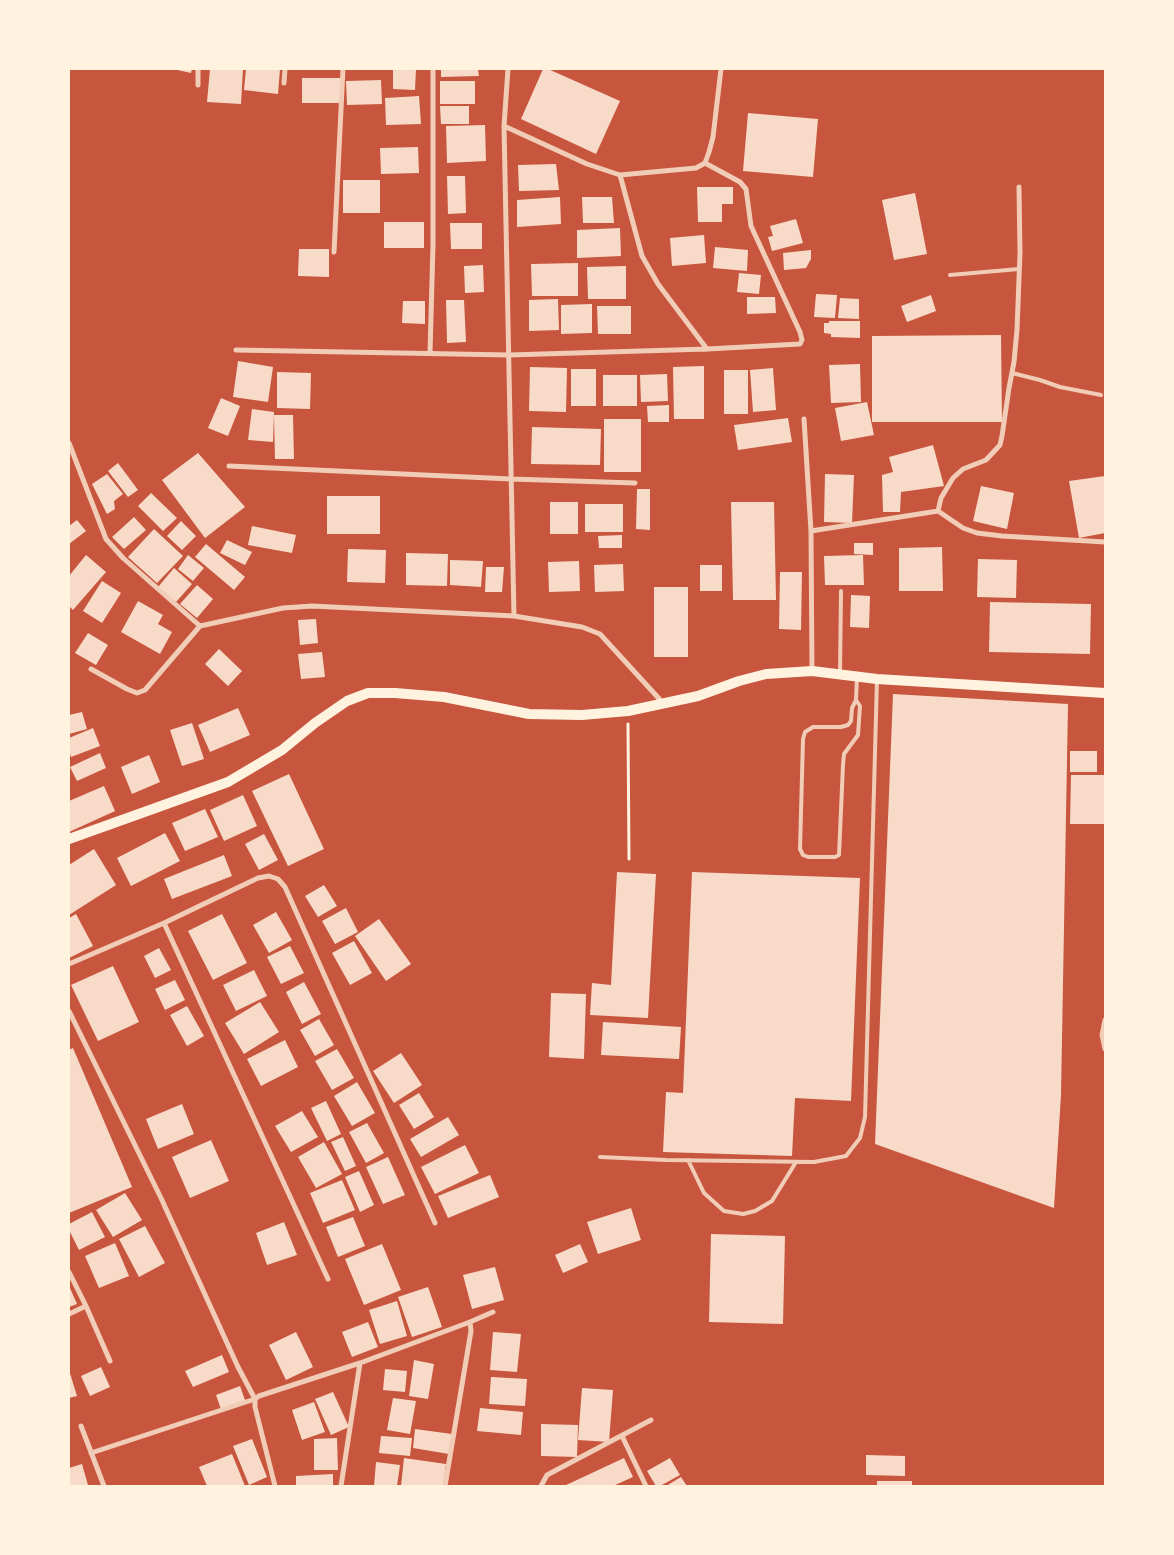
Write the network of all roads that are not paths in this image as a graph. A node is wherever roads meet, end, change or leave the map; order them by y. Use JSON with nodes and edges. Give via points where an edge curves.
{"nodes":[{"id":1,"x":198,"y":69,"type":"edge"},
{"id":2,"x":285,"y":69,"type":"edge"},
{"id":3,"x":343,"y":69,"type":"edge"},
{"id":4,"x":433,"y":69,"type":"edge"},
{"id":5,"x":508,"y":69,"type":"edge"},
{"id":6,"x":721,"y":69,"type":"edge"},
{"id":7,"x":284,"y":83,"type":"dead end"},
{"id":8,"x":198,"y":85,"type":"dead end"},
{"id":9,"x":504,"y":126,"type":"junction"},
{"id":10,"x":705,"y":163,"type":"junction"},
{"id":11,"x":620,"y":175,"type":"junction"},
{"id":12,"x":1019,"y":188,"type":"dead end"},
{"id":13,"x":334,"y":252,"type":"dead end"},
{"id":14,"x":1020,"y":269,"type":"junction"},
{"id":15,"x":950,"y":275,"type":"dead end"},
{"id":16,"x":707,"y":349,"type":"junction"},
{"id":17,"x":236,"y":350,"type":"dead end"},
{"id":18,"x":430,"y":353,"type":"junction"},
{"id":19,"x":509,"y":355,"type":"junction"},
{"id":20,"x":1012,"y":374,"type":"junction"},
{"id":21,"x":1101,"y":395,"type":"dead end"},
{"id":22,"x":804,"y":419,"type":"dead end"},
{"id":23,"x":69,"y":443,"type":"edge"},
{"id":24,"x":229,"y":466,"type":"dead end"},
{"id":25,"x":511,"y":479,"type":"junction"},
{"id":26,"x":635,"y":483,"type":"dead end"},
{"id":27,"x":938,"y":511,"type":"junction"},
{"id":28,"x":812,"y":531,"type":"junction"},
{"id":29,"x":1105,"y":542,"type":"edge"},
{"id":30,"x":841,"y":590,"type":"dead end"},
{"id":31,"x":514,"y":616,"type":"junction"},
{"id":32,"x":200,"y":626,"type":"junction"},
{"id":33,"x":91,"y":669,"type":"dead end"},
{"id":34,"x":812,"y":671,"type":"junction"},
{"id":35,"x":840,"y":675,"type":"junction"},
{"id":36,"x":857,"y":677,"type":"junction"},
{"id":37,"x":877,"y":679,"type":"junction"},
{"id":38,"x":1105,"y":693,"type":"edge"},
{"id":39,"x":856,"y":700,"type":"junction"},
{"id":40,"x":664,"y":704,"type":"junction"},
{"id":41,"x":69,"y":839,"type":"edge"},
{"id":42,"x":164,"y":923,"type":"junction"},
{"id":43,"x":69,"y":964,"type":"edge"},
{"id":44,"x":69,"y":1011,"type":"edge"},
{"id":45,"x":1105,"y":1020,"type":"edge"},
{"id":46,"x":1105,"y":1049,"type":"edge"},
{"id":47,"x":600,"y":1157,"type":"dead end"},
{"id":48,"x":688,"y":1160,"type":"junction"},
{"id":49,"x":796,"y":1162,"type":"junction"},
{"id":50,"x":435,"y":1223,"type":"dead end"},
{"id":51,"x":69,"y":1272,"type":"edge"},
{"id":52,"x":328,"y":1278,"type":"dead end"},
{"id":53,"x":86,"y":1306,"type":"junction"},
{"id":54,"x":493,"y":1312,"type":"dead end"},
{"id":55,"x":69,"y":1314,"type":"edge"},
{"id":56,"x":470,"y":1322,"type":"junction"},
{"id":57,"x":110,"y":1361,"type":"dead end"},
{"id":58,"x":360,"y":1363,"type":"junction"},
{"id":59,"x":255,"y":1399,"type":"junction"},
{"id":60,"x":651,"y":1420,"type":"dead end"},
{"id":61,"x":81,"y":1426,"type":"dead end"},
{"id":62,"x":622,"y":1436,"type":"junction"},
{"id":63,"x":91,"y":1453,"type":"junction"},
{"id":64,"x":104,"y":1486,"type":"edge"},
{"id":65,"x":275,"y":1486,"type":"edge"},
{"id":66,"x":341,"y":1486,"type":"edge"},
{"id":67,"x":445,"y":1486,"type":"edge"},
{"id":68,"x":541,"y":1486,"type":"edge"},
{"id":69,"x":646,"y":1486,"type":"edge"}],
"edges":[{"from":1,"to":8,"type":"street"},
{"from":2,"to":7,"type":"street"},
{"from":3,"to":13,"type":"street"},
{"from":4,"to":18,"type":"street"},
{"from":5,"to":9,"type":"street"},
{"from":6,"to":10,"type":"street","via":[[713,137]]},
{"from":9,"to":11,"type":"street","via":[[587,164]]},
{"from":9,"to":19,"type":"street"},
{"from":10,"to":11,"type":"street","via":[[686,170]]},
{"from":10,"to":16,"type":"street","via":[[740,182],[746,189],[751,226],[802,340],[796,344]]},
{"from":11,"to":16,"type":"street","via":[[642,256],[654,278]]},
{"from":12,"to":14,"type":"street"},
{"from":14,"to":15,"type":"lane"},
{"from":14,"to":20,"type":"street"},
{"from":16,"to":19,"type":"street"},
{"from":17,"to":18,"type":"street"},
{"from":18,"to":19,"type":"street"},
{"from":19,"to":25,"type":"street"},
{"from":20,"to":21,"type":"lane"},
{"from":20,"to":27,"type":"street","via":[[1000,445],[986,460],[963,469],[953,478],[941,498]]},
{"from":22,"to":28,"type":"street"},
{"from":23,"to":32,"type":"street","via":[[106,539]]},
{"from":24,"to":25,"type":"street"},
{"from":25,"to":26,"type":"street"},
{"from":25,"to":31,"type":"street"},
{"from":27,"to":28,"type":"street"},
{"from":27,"to":29,"type":"street","via":[[963,528],[977,533]]},
{"from":28,"to":34,"type":"street"},
{"from":30,"to":35,"type":"lane"},
{"from":31,"to":32,"type":"street","via":[[312,606],[283,608]]},
{"from":31,"to":40,"type":"street","via":[[582,627],[600,634]]},
{"from":32,"to":33,"type":"street","via":[[145,690],[137,693]]},
{"from":34,"to":35,"type":"main road"},
{"from":34,"to":40,"type":"main road","via":[[766,674]]},
{"from":35,"to":36,"type":"main road"},
{"from":36,"to":37,"type":"main road"},
{"from":36,"to":39,"type":"lane"},
{"from":37,"to":38,"type":"main road"},
{"from":37,"to":49,"type":"lane","via":[[865,1117],[860,1138],[846,1156]]},
{"from":39,"to":39,"type":"lane","via":[[860,706],[858,735],[844,754],[842,765],[839,854],[834,857],[808,857],[800,849],[805,732],[813,727],[848,725]]},
{"from":40,"to":41,"type":"main road","via":[[582,716],[529,714],[444,697],[368,694],[346,701],[282,750],[228,782]]},
{"from":42,"to":43,"type":"street"},
{"from":42,"to":50,"type":"street","via":[[258,878],[269,876],[278,879],[285,887]]},
{"from":42,"to":52,"type":"street"},
{"from":44,"to":59,"type":"street"},
{"from":45,"to":46,"type":"street","via":[[1102,1035]]},
{"from":47,"to":48,"type":"lane"},
{"from":48,"to":49,"type":"lane"},
{"from":48,"to":49,"type":"lane","via":[[704,1193],[724,1211],[743,1214],[755,1211],[772,1200]]},
{"from":51,"to":53,"type":"street"},
{"from":53,"to":55,"type":"street"},
{"from":53,"to":57,"type":"street"},
{"from":54,"to":56,"type":"street"},
{"from":56,"to":58,"type":"street"},
{"from":56,"to":67,"type":"street"},
{"from":58,"to":59,"type":"street"},
{"from":58,"to":66,"type":"street"},
{"from":59,"to":63,"type":"street"},
{"from":59,"to":65,"type":"street"},
{"from":60,"to":62,"type":"street"},
{"from":61,"to":63,"type":"street"},
{"from":62,"to":68,"type":"street","via":[[547,1475]]},
{"from":62,"to":69,"type":"street"},
{"from":63,"to":64,"type":"street"}]}
